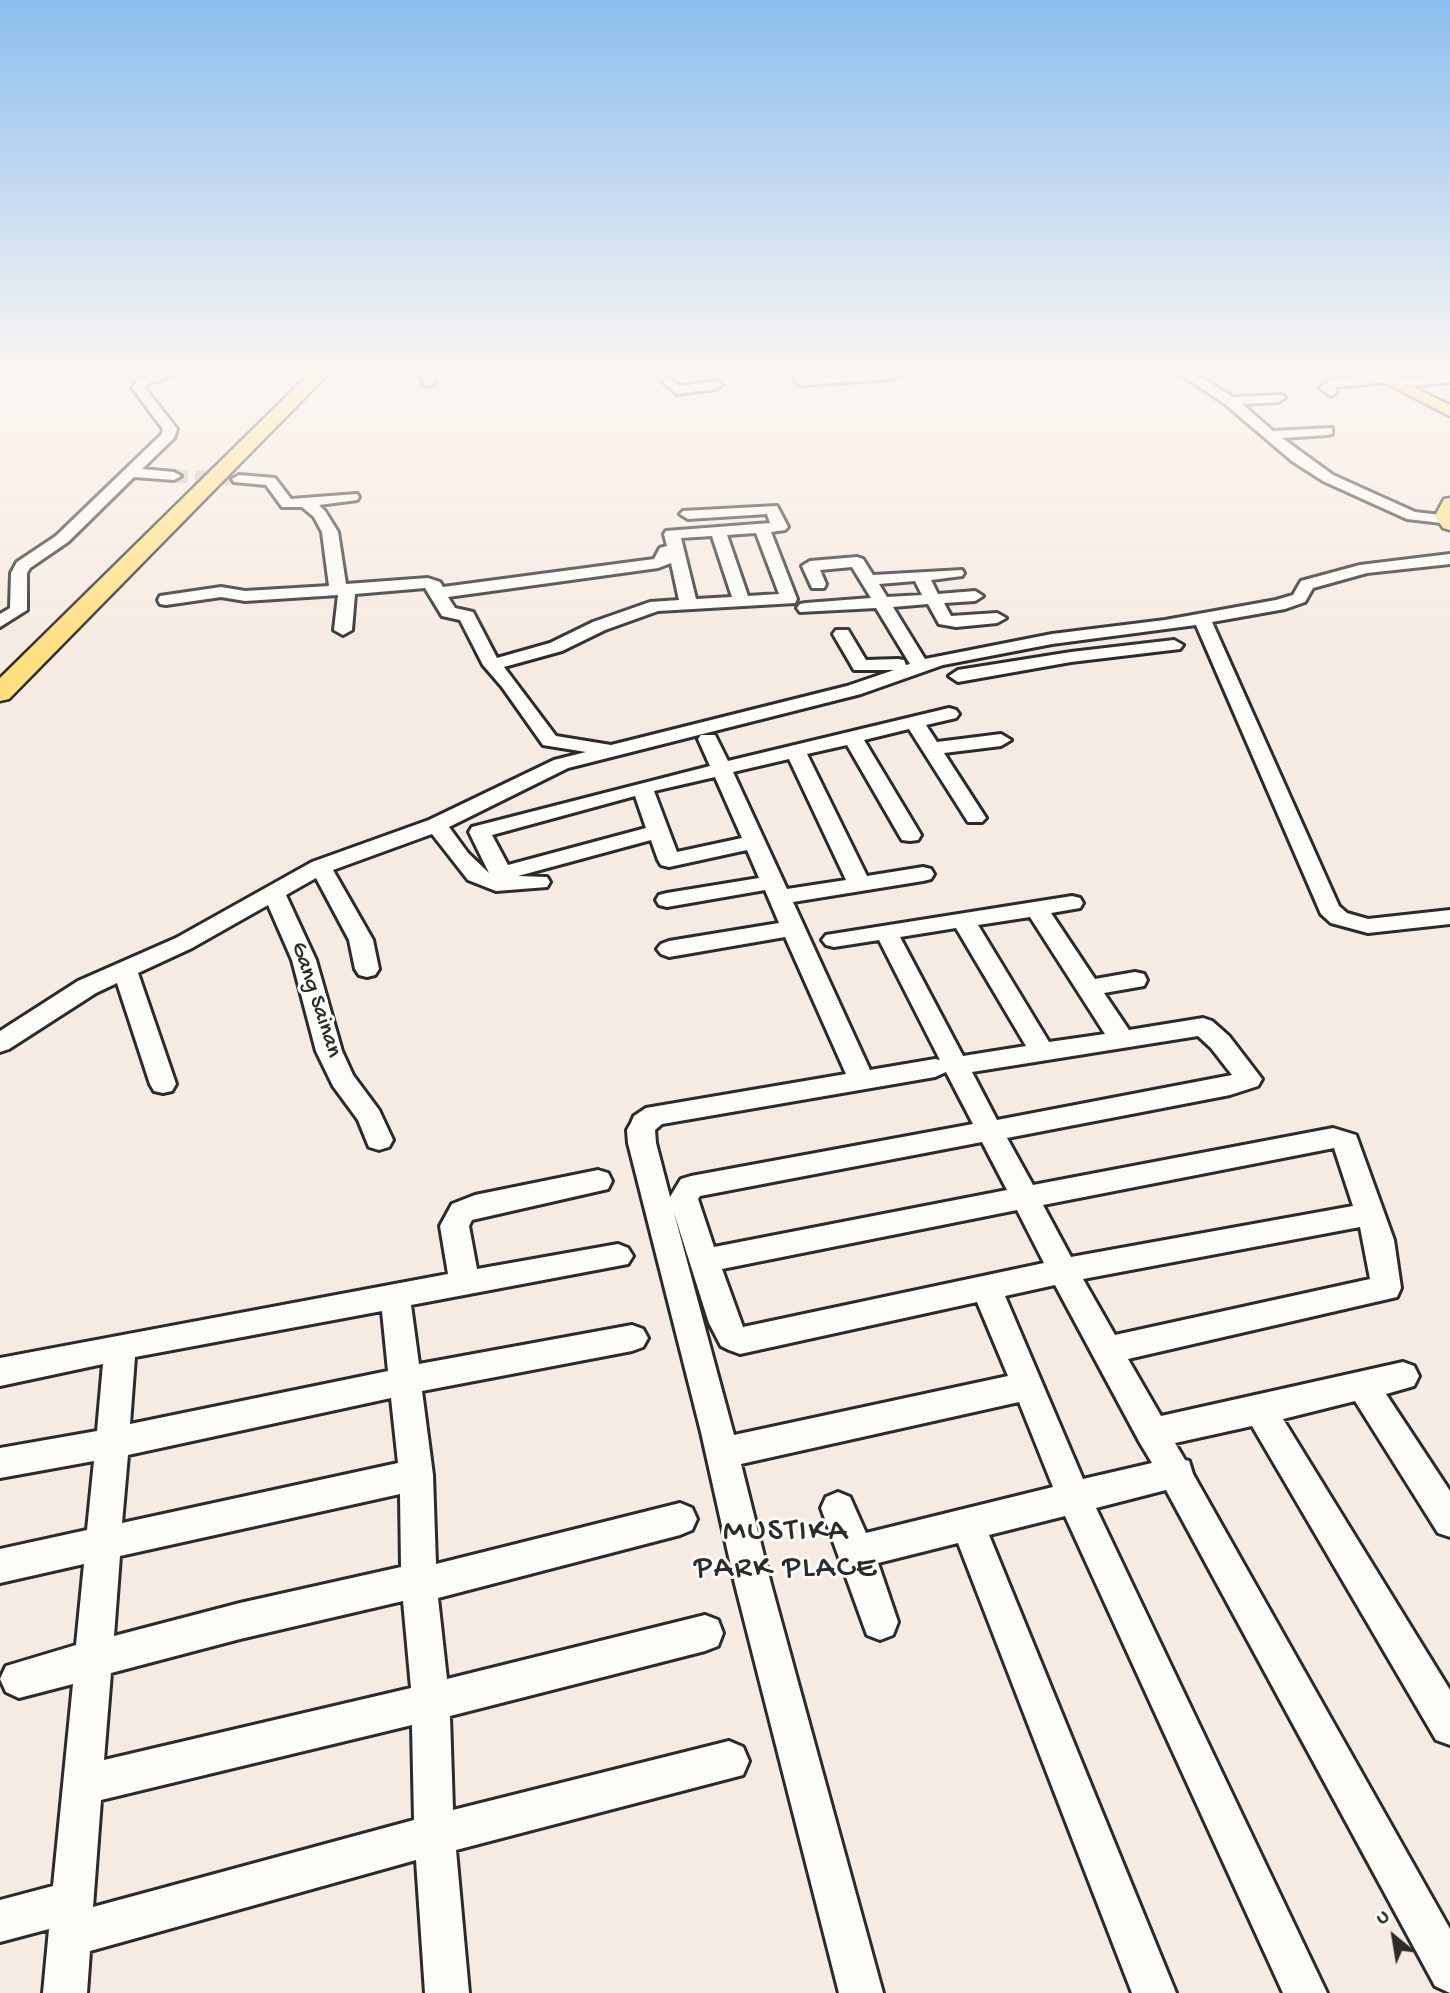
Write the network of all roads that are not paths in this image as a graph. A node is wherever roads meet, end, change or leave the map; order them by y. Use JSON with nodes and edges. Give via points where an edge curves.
{"nodes":[{"id":1,"x":137,"y":468,"type":"edge"},
{"id":2,"x":198,"y":468,"type":"edge"},
{"id":3,"x":225,"y":468,"type":"edge"},
{"id":4,"x":1314,"y":468,"type":"edge"},
{"id":5,"x":132,"y":474,"type":"junction"},
{"id":6,"x":174,"y":476,"type":"tunnel mouth"},
{"id":7,"x":239,"y":480,"type":"tunnel mouth"},
{"id":8,"x":352,"y":497,"type":"dead end"},
{"id":9,"x":308,"y":504,"type":"junction"},
{"id":10,"x":688,"y":514,"type":"dead end"},
{"id":11,"x":1449,"y":516,"type":"edge"},
{"id":12,"x":762,"y":528,"type":"junction"},
{"id":13,"x":718,"y":531,"type":"junction"},
{"id":14,"x":666,"y":551,"type":"dead end"},
{"id":15,"x":1449,"y":567,"type":"edge"},
{"id":16,"x":956,"y":573,"type":"dead end"},
{"id":17,"x":920,"y":576,"type":"junction"},
{"id":18,"x":869,"y":580,"type":"junction"},
{"id":19,"x":402,"y":584,"type":"junction"},
{"id":20,"x":818,"y":584,"type":"dead end"},
{"id":21,"x":77,"y":585,"type":"dead end"},
{"id":22,"x":342,"y":590,"type":"junction"},
{"id":23,"x":438,"y":593,"type":"junction"},
{"id":24,"x":975,"y":596,"type":"dead end"},
{"id":25,"x":932,"y":598,"type":"junction"},
{"id":26,"x":166,"y":600,"type":"dead end"},
{"id":27,"x":393,"y":602,"type":"dead end"},
{"id":28,"x":742,"y":602,"type":"junction"},
{"id":29,"x":881,"y":602,"type":"junction"},
{"id":30,"x":689,"y":605,"type":"junction"},
{"id":31,"x":806,"y":608,"type":"dead end"},
{"id":32,"x":997,"y":618,"type":"dead end"},
{"id":33,"x":1202,"y":618,"type":"junction"},
{"id":34,"x":0,"y":622,"type":"edge"},
{"id":35,"x":343,"y":630,"type":"dead end"},
{"id":36,"x":842,"y":635,"type":"dead end"},
{"id":37,"x":1052,"y":639,"type":"junction"},
{"id":38,"x":1002,"y":640,"type":"dead end"},
{"id":39,"x":1174,"y":645,"type":"dead end"},
{"id":40,"x":1071,"y":657,"type":"junction"},
{"id":41,"x":915,"y":658,"type":"junction"},
{"id":42,"x":492,"y":665,"type":"junction"},
{"id":43,"x":958,"y":676,"type":"dead end"},
{"id":44,"x":0,"y":693,"type":"edge"},
{"id":45,"x":949,"y":714,"type":"dead end"},
{"id":46,"x":914,"y":722,"type":"junction"},
{"id":47,"x":852,"y":737,"type":"junction"},
{"id":48,"x":708,"y":739,"type":"dead end"},
{"id":49,"x":1001,"y":740,"type":"dead end"},
{"id":50,"x":931,"y":749,"type":"junction"},
{"id":51,"x":615,"y":750,"type":"junction"},
{"id":52,"x":795,"y":751,"type":"junction"},
{"id":53,"x":723,"y":769,"type":"junction"},
{"id":54,"x":642,"y":788,"type":"junction"},
{"id":55,"x":975,"y":818,"type":"dead end"},
{"id":56,"x":437,"y":825,"type":"junction"},
{"id":57,"x":658,"y":831,"type":"junction"},
{"id":58,"x":910,"y":835,"type":"dead end"},
{"id":59,"x":755,"y":842,"type":"junction"},
{"id":60,"x":320,"y":867,"type":"junction"},
{"id":61,"x":923,"y":873,"type":"dead end"},
{"id":62,"x":540,"y":883,"type":"dead end"},
{"id":63,"x":859,"y":883,"type":"junction"},
{"id":64,"x":777,"y":889,"type":"junction"},
{"id":65,"x":274,"y":893,"type":"junction"},
{"id":66,"x":667,"y":900,"type":"dead end"},
{"id":67,"x":1072,"y":902,"type":"dead end"},
{"id":68,"x":1036,"y":908,"type":"junction"},
{"id":69,"x":1450,"y":917,"type":"edge"},
{"id":70,"x":963,"y":919,"type":"junction"},
{"id":71,"x":793,"y":928,"type":"junction"},
{"id":72,"x":886,"y":932,"type":"junction"},
{"id":73,"x":834,"y":940,"type":"dead end"},
{"id":74,"x":669,"y":949,"type":"dead end"},
{"id":75,"x":125,"y":969,"type":"junction"},
{"id":76,"x":368,"y":969,"type":"dead end"},
{"id":77,"x":1135,"y":980,"type":"dead end"},
{"id":78,"x":1089,"y":988,"type":"junction"},
{"id":79,"x":1123,"y":1041,"type":"junction"},
{"id":80,"x":0,"y":1043,"type":"edge"},
{"id":81,"x":1043,"y":1053,"type":"junction"},
{"id":82,"x":945,"y":1067,"type":"junction"},
{"id":83,"x":862,"y":1081,"type":"junction"},
{"id":84,"x":163,"y":1084,"type":"dead end"},
{"id":85,"x":990,"y":1131,"type":"junction"},
{"id":86,"x":379,"y":1140,"type":"dead end"},
{"id":87,"x":597,"y":1181,"type":"dead end"},
{"id":88,"x":1026,"y":1199,"type":"junction"},
{"id":89,"x":1371,"y":1214,"type":"junction"},
{"id":90,"x":618,"y":1256,"type":"dead end"},
{"id":91,"x":706,"y":1260,"type":"junction"},
{"id":92,"x":1063,"y":1271,"type":"junction"},
{"id":93,"x":465,"y":1283,"type":"junction"},
{"id":94,"x":986,"y":1288,"type":"junction"},
{"id":95,"x":395,"y":1296,"type":"junction"},
{"id":96,"x":632,"y":1338,"type":"dead end"},
{"id":97,"x":120,"y":1347,"type":"junction"},
{"id":98,"x":1107,"y":1350,"type":"junction"},
{"id":99,"x":0,"y":1372,"type":"edge"},
{"id":100,"x":1403,"y":1376,"type":"dead end"},
{"id":101,"x":404,"y":1381,"type":"junction"},
{"id":102,"x":1362,"y":1385,"type":"junction"},
{"id":103,"x":1029,"y":1386,"type":"junction"},
{"id":104,"x":1259,"y":1410,"type":"junction"},
{"id":105,"x":1152,"y":1433,"type":"junction"},
{"id":106,"x":112,"y":1443,"type":"junction"},
{"id":107,"x":721,"y":1453,"type":"junction"},
{"id":108,"x":0,"y":1463,"type":"edge"},
{"id":109,"x":1177,"y":1472,"type":"junction"},
{"id":110,"x":416,"y":1475,"type":"junction"},
{"id":111,"x":1074,"y":1499,"type":"junction"},
{"id":112,"x":838,"y":1508,"type":"dead end"},
{"id":113,"x":680,"y":1519,"type":"dead end"},
{"id":114,"x":1450,"y":1521,"type":"edge"},
{"id":115,"x":968,"y":1525,"type":"junction"},
{"id":116,"x":102,"y":1544,"type":"junction"},
{"id":117,"x":856,"y":1552,"type":"junction"},
{"id":118,"x":0,"y":1566,"type":"edge"},
{"id":119,"x":419,"y":1583,"type":"junction"},
{"id":120,"x":880,"y":1622,"type":"dead end"},
{"id":121,"x":705,"y":1633,"type":"dead end"},
{"id":122,"x":94,"y":1658,"type":"junction"},
{"id":123,"x":19,"y":1679,"type":"dead end"},
{"id":124,"x":430,"y":1702,"type":"junction"},
{"id":125,"x":1450,"y":1726,"type":"edge"},
{"id":126,"x":729,"y":1761,"type":"dead end"},
{"id":127,"x":83,"y":1784,"type":"junction"},
{"id":128,"x":434,"y":1835,"type":"junction"},
{"id":129,"x":72,"y":1918,"type":"junction"},
{"id":130,"x":0,"y":1920,"type":"edge"},
{"id":131,"x":1450,"y":1971,"type":"edge"},
{"id":132,"x":65,"y":1993,"type":"edge"},
{"id":133,"x":446,"y":1993,"type":"edge"},
{"id":134,"x":861,"y":1993,"type":"edge"},
{"id":135,"x":1154,"y":1993,"type":"edge"},
{"id":136,"x":1305,"y":1993,"type":"edge"}],
"edges":[{"from":1,"to":5,"type":"street"},
{"from":2,"to":21,"type":"highway"},
{"from":3,"to":44,"type":"highway"},
{"from":4,"to":11,"type":"street","via":[[1412,516]]},
{"from":5,"to":6,"type":"street"},
{"from":5,"to":34,"type":"street","via":[[62,540],[23,565],[19,610]]},
{"from":7,"to":9,"type":"street","via":[[270,481],[286,504]]},
{"from":8,"to":9,"type":"street"},
{"from":9,"to":22,"type":"street","via":[[330,532]]},
{"from":10,"to":12,"type":"street","via":[[772,509],[780,527]]},
{"from":12,"to":13,"type":"street"},
{"from":12,"to":28,"type":"street","via":[[789,600]]},
{"from":13,"to":28,"type":"street"},
{"from":13,"to":30,"type":"street","via":[[672,534]]},
{"from":14,"to":23,"type":"street","via":[[665,560],[658,563]]},
{"from":15,"to":33,"type":"street","via":[[1366,568],[1307,585],[1299,598],[1289,603]]},
{"from":16,"to":17,"type":"street"},
{"from":17,"to":18,"type":"street"},
{"from":17,"to":25,"type":"street"},
{"from":18,"to":20,"type":"street","via":[[858,563],[851,561],[810,566]]},
{"from":18,"to":29,"type":"street"},
{"from":19,"to":22,"type":"street"},
{"from":19,"to":23,"type":"street","via":[[428,583]]},
{"from":19,"to":27,"type":"street","via":[[409,598]]},
{"from":22,"to":26,"type":"street","via":[[245,596],[221,592]]},
{"from":22,"to":35,"type":"street"},
{"from":23,"to":42,"type":"street","via":[[450,614],[467,616]]},
{"from":24,"to":25,"type":"street"},
{"from":25,"to":29,"type":"street"},
{"from":25,"to":32,"type":"street","via":[[945,620]]},
{"from":28,"to":30,"type":"street"},
{"from":29,"to":31,"type":"street"},
{"from":29,"to":41,"type":"street"},
{"from":30,"to":42,"type":"street","via":[[656,606],[556,647]]},
{"from":33,"to":37,"type":"street"},
{"from":33,"to":69,"type":"street","via":[[1329,909],[1339,918],[1368,926]]},
{"from":36,"to":41,"type":"street","via":[[860,666]]},
{"from":37,"to":40,"type":"street"},
{"from":37,"to":41,"type":"street"},
{"from":38,"to":41,"type":"street"},
{"from":39,"to":40,"type":"street"},
{"from":40,"to":43,"type":"street"},
{"from":41,"to":51,"type":"street","via":[[854,690]]},
{"from":42,"to":51,"type":"street","via":[[550,741]]},
{"from":45,"to":46,"type":"street"},
{"from":46,"to":47,"type":"street"},
{"from":46,"to":50,"type":"street"},
{"from":47,"to":52,"type":"street"},
{"from":47,"to":58,"type":"street"},
{"from":48,"to":53,"type":"street"},
{"from":49,"to":50,"type":"street"},
{"from":50,"to":55,"type":"street"},
{"from":51,"to":56,"type":"street","via":[[543,772]]},
{"from":52,"to":53,"type":"street"},
{"from":52,"to":63,"type":"street"},
{"from":53,"to":54,"type":"street"},
{"from":53,"to":59,"type":"street"},
{"from":54,"to":57,"type":"street"},
{"from":54,"to":57,"type":"street","via":[[480,832],[501,874]]},
{"from":56,"to":60,"type":"street"},
{"from":56,"to":62,"type":"street","via":[[477,875],[496,884]]},
{"from":57,"to":59,"type":"street","via":[[669,860]]},
{"from":59,"to":64,"type":"street"},
{"from":60,"to":65,"type":"street"},
{"from":60,"to":76,"type":"street","via":[[352,920]]},
{"from":61,"to":63,"type":"street"},
{"from":63,"to":64,"type":"street"},
{"from":64,"to":66,"type":"street"},
{"from":64,"to":71,"type":"street"},
{"from":65,"to":75,"type":"street","via":[[184,943]]},
{"from":65,"to":86,"type":"street","name":"Gang Sainan","via":[[304,960],[329,1051]]},
{"from":67,"to":68,"type":"street"},
{"from":68,"to":70,"type":"street"},
{"from":68,"to":78,"type":"street"},
{"from":70,"to":72,"type":"street"},
{"from":70,"to":81,"type":"street"},
{"from":71,"to":74,"type":"street"},
{"from":71,"to":83,"type":"street"},
{"from":72,"to":73,"type":"street"},
{"from":72,"to":82,"type":"street"},
{"from":75,"to":80,"type":"street","via":[[77,993]]},
{"from":75,"to":84,"type":"street"},
{"from":77,"to":78,"type":"street"},
{"from":78,"to":79,"type":"street"},
{"from":79,"to":81,"type":"street"},
{"from":79,"to":85,"type":"street","via":[[1205,1027],[1249,1079]]},
{"from":81,"to":82,"type":"street"},
{"from":82,"to":83,"type":"street"},
{"from":82,"to":85,"type":"street"},
{"from":83,"to":107,"type":"street","via":[[655,1115],[644,1123],[642,1143]]},
{"from":85,"to":88,"type":"street"},
{"from":85,"to":91,"type":"street","via":[[691,1187],[684,1198]]},
{"from":87,"to":93,"type":"street","via":[[462,1212],[454,1226]]},
{"from":88,"to":89,"type":"street","via":[[1340,1138],[1348,1145]]},
{"from":88,"to":91,"type":"street"},
{"from":88,"to":92,"type":"street"},
{"from":89,"to":92,"type":"street"},
{"from":89,"to":98,"type":"street","via":[[1386,1288]]},
{"from":90,"to":93,"type":"street"},
{"from":91,"to":94,"type":"street","via":[[728,1332],[740,1341]]},
{"from":92,"to":94,"type":"street"},
{"from":92,"to":98,"type":"street"},
{"from":93,"to":95,"type":"street"},
{"from":94,"to":103,"type":"street"},
{"from":95,"to":97,"type":"street"},
{"from":95,"to":101,"type":"street"},
{"from":96,"to":101,"type":"street"},
{"from":97,"to":99,"type":"street"},
{"from":97,"to":106,"type":"street"},
{"from":98,"to":105,"type":"street"},
{"from":100,"to":102,"type":"street"},
{"from":101,"to":106,"type":"street"},
{"from":101,"to":110,"type":"street"},
{"from":102,"to":104,"type":"street"},
{"from":102,"to":114,"type":"street"},
{"from":103,"to":107,"type":"street"},
{"from":103,"to":111,"type":"street"},
{"from":104,"to":105,"type":"street"},
{"from":104,"to":125,"type":"street"},
{"from":105,"to":109,"type":"street"},
{"from":106,"to":108,"type":"street"},
{"from":106,"to":116,"type":"street"},
{"from":107,"to":134,"type":"street"},
{"from":109,"to":111,"type":"street"},
{"from":109,"to":131,"type":"street"},
{"from":110,"to":116,"type":"street"},
{"from":110,"to":119,"type":"street"},
{"from":111,"to":115,"type":"street"},
{"from":111,"to":136,"type":"street"},
{"from":112,"to":117,"type":"street"},
{"from":113,"to":119,"type":"street"},
{"from":115,"to":117,"type":"street"},
{"from":115,"to":135,"type":"street"},
{"from":116,"to":118,"type":"street"},
{"from":116,"to":122,"type":"street"},
{"from":117,"to":120,"type":"street"},
{"from":119,"to":122,"type":"street"},
{"from":119,"to":124,"type":"street"},
{"from":121,"to":124,"type":"street"},
{"from":122,"to":123,"type":"street"},
{"from":122,"to":127,"type":"street"},
{"from":124,"to":127,"type":"street"},
{"from":124,"to":128,"type":"street"},
{"from":126,"to":128,"type":"street"},
{"from":127,"to":129,"type":"street"},
{"from":128,"to":129,"type":"street"},
{"from":128,"to":133,"type":"street"},
{"from":129,"to":130,"type":"street"},
{"from":129,"to":132,"type":"street"}]}
